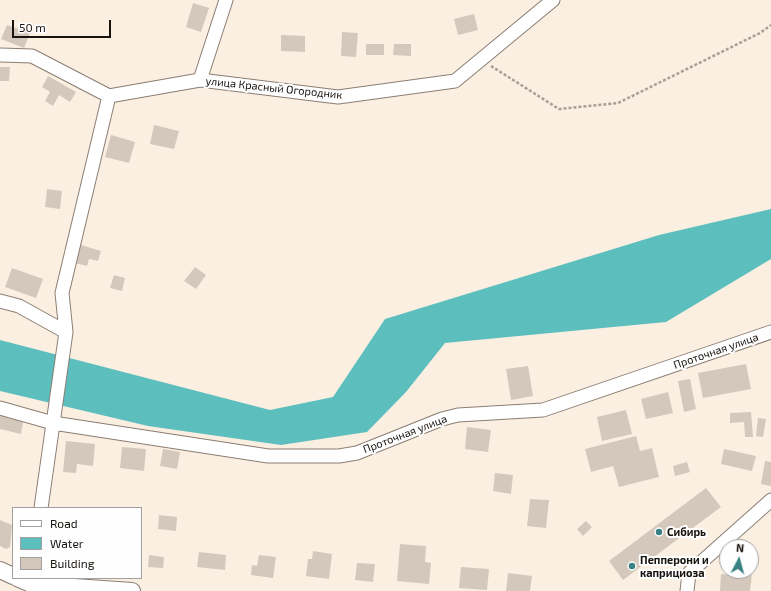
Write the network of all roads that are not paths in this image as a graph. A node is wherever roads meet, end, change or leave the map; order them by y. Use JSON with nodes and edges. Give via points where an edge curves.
{"nodes":[{"id":1,"x":226,"y":0,"type":"edge"},
{"id":2,"x":553,"y":0,"type":"edge"},
{"id":3,"x":0,"y":55,"type":"edge"},
{"id":4,"x":200,"y":80,"type":"junction"},
{"id":5,"x":109,"y":96,"type":"junction"},
{"id":6,"x":0,"y":300,"type":"edge"},
{"id":7,"x":66,"y":332,"type":"junction"},
{"id":8,"x":771,"y":332,"type":"edge"},
{"id":9,"x":0,"y":408,"type":"edge"},
{"id":10,"x":53,"y":423,"type":"junction"},
{"id":11,"x":771,"y":500,"type":"edge"},
{"id":12,"x":41,"y":507,"type":"edge"},
{"id":13,"x":0,"y":570,"type":"edge"},
{"id":14,"x":12,"y":576,"type":"edge"},
{"id":15,"x":27,"y":583,"type":"edge"},
{"id":16,"x":132,"y":591,"type":"edge"},
{"id":17,"x":687,"y":591,"type":"edge"}],
"edges":[{"from":1,"to":4,"type":"street"},
{"from":2,"to":4,"type":"street","name":"улица Красный Огородник","via":[[455,82],[338,97]]},
{"from":3,"to":5,"type":"street","via":[[32,56]]},
{"from":4,"to":5,"type":"street","name":"улица Красный Огородник"},
{"from":5,"to":7,"type":"street","via":[[62,293]]},
{"from":6,"to":7,"type":"street","via":[[20,306]]},
{"from":7,"to":10,"type":"street"},
{"from":8,"to":10,"type":"street","name":"Проточная улица","via":[[542,410],[458,415],[357,453],[339,456],[268,456]]},
{"from":9,"to":10,"type":"street","name":"Проточная улица"},
{"from":10,"to":12,"type":"street"},
{"from":11,"to":17,"type":"street","via":[[689,573]]},
{"from":13,"to":14,"type":"street"},
{"from":15,"to":16,"type":"street"}]}
